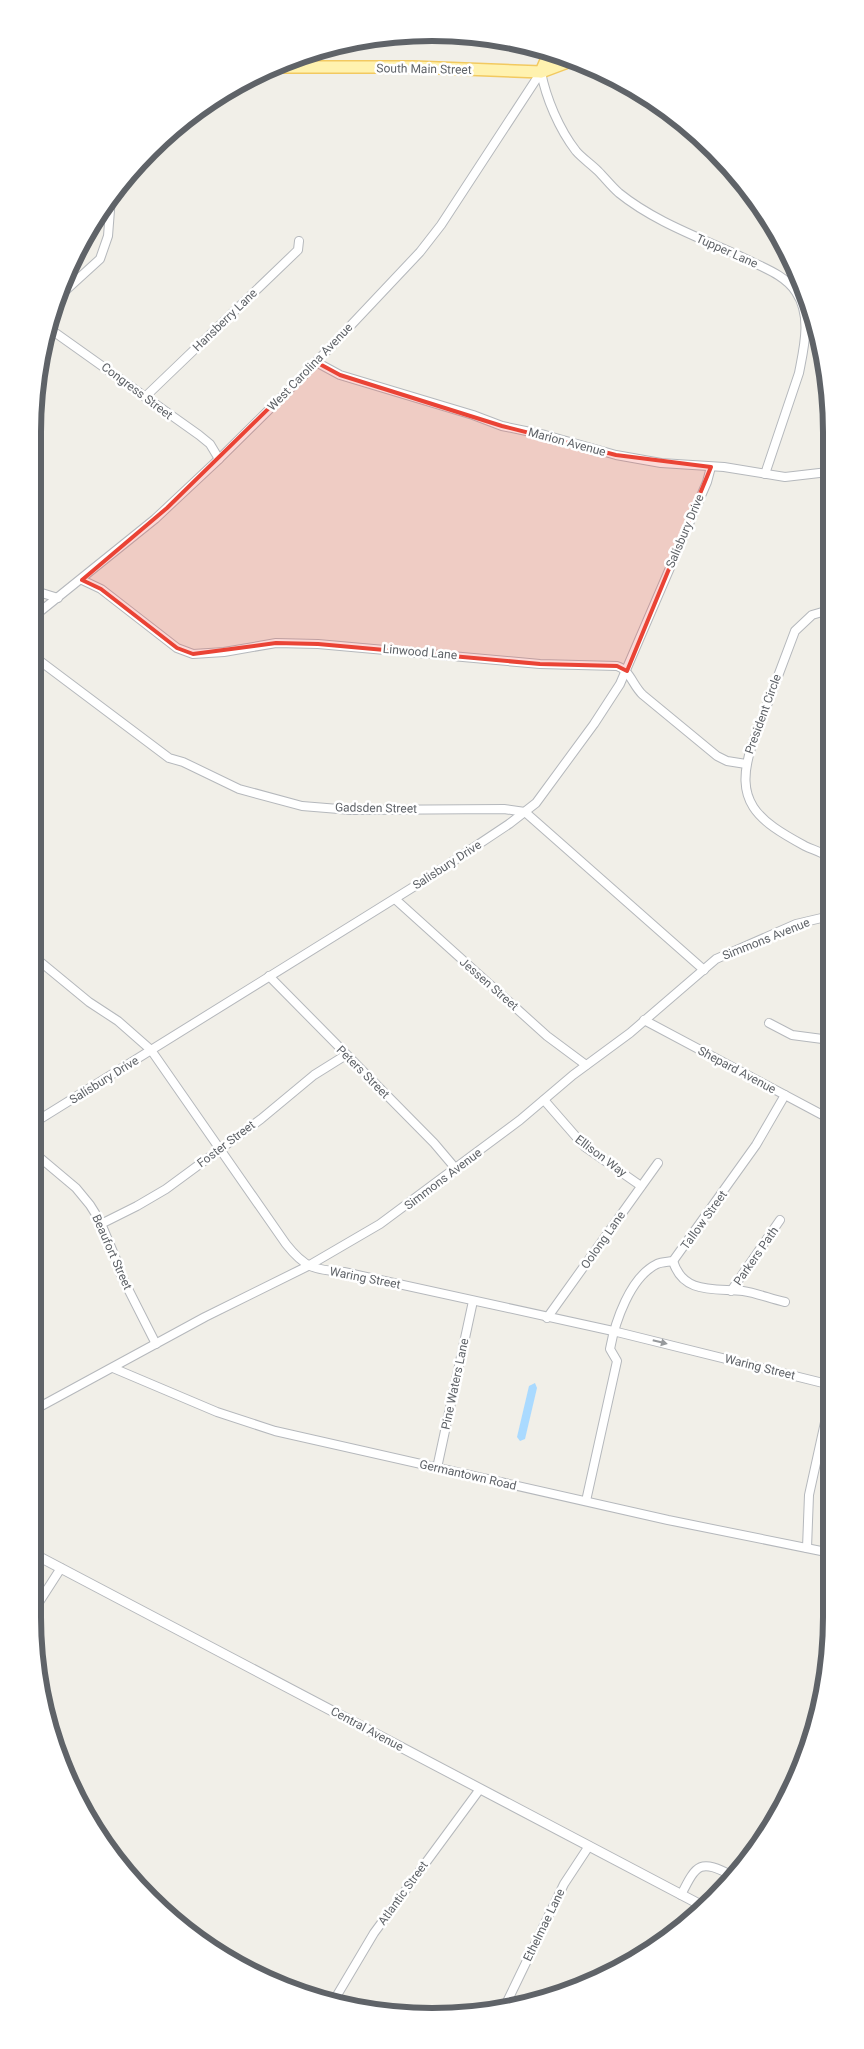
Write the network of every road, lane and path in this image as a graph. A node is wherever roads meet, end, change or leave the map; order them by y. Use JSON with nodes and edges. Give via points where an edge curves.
{"nodes":[{"id":1,"x":547,"y":59,"type":"edge"},
{"id":2,"x":562,"y":64,"type":"edge"},
{"id":3,"x":293,"y":67,"type":"edge"},
{"id":4,"x":541,"y":72,"type":"junction"},
{"id":5,"x":110,"y":211,"type":"edge"},
{"id":6,"x":299,"y":241,"type":"dead end"},
{"id":7,"x":69,"y":287,"type":"edge"},
{"id":8,"x":802,"y":307,"type":"edge"},
{"id":9,"x":805,"y":316,"type":"edge"},
{"id":10,"x":55,"y":332,"type":"edge"},
{"id":11,"x":316,"y":362,"type":"junction"},
{"id":12,"x":145,"y":397,"type":"junction"},
{"id":13,"x":219,"y":459,"type":"junction"},
{"id":14,"x":711,"y":467,"type":"junction"},
{"id":15,"x":823,"y":473,"type":"edge"},
{"id":16,"x":765,"y":474,"type":"junction"},
{"id":17,"x":82,"y":580,"type":"junction"},
{"id":18,"x":41,"y":593,"type":"edge"},
{"id":19,"x":58,"y":598,"type":"junction"},
{"id":20,"x":41,"y":611,"type":"edge"},
{"id":21,"x":823,"y":612,"type":"edge"},
{"id":22,"x":41,"y":662,"type":"edge"},
{"id":23,"x":627,"y":671,"type":"junction"},
{"id":24,"x":746,"y":764,"type":"junction"},
{"id":25,"x":525,"y":812,"type":"junction"},
{"id":26,"x":823,"y":855,"type":"edge"},
{"id":27,"x":394,"y":899,"type":"junction"},
{"id":28,"x":823,"y":918,"type":"edge"},
{"id":29,"x":41,"y":962,"type":"edge"},
{"id":30,"x":704,"y":970,"type":"junction"},
{"id":31,"x":269,"y":976,"type":"junction"},
{"id":32,"x":644,"y":1020,"type":"junction"},
{"id":33,"x":769,"y":1023,"type":"dead end"},
{"id":34,"x":823,"y":1039,"type":"edge"},
{"id":35,"x":151,"y":1050,"type":"junction"},
{"id":36,"x":346,"y":1055,"type":"junction"},
{"id":37,"x":586,"y":1065,"type":"junction"},
{"id":38,"x":784,"y":1095,"type":"junction"},
{"id":39,"x":544,"y":1100,"type":"junction"},
{"id":40,"x":823,"y":1115,"type":"edge"},
{"id":41,"x":41,"y":1118,"type":"edge"},
{"id":42,"x":220,"y":1149,"type":"junction"},
{"id":43,"x":41,"y":1159,"type":"edge"},
{"id":44,"x":658,"y":1163,"type":"dead end"},
{"id":45,"x":456,"y":1169,"type":"junction"},
{"id":46,"x":641,"y":1186,"type":"junction"},
{"id":47,"x":780,"y":1220,"type":"dead end"},
{"id":48,"x":101,"y":1224,"type":"junction"},
{"id":49,"x":673,"y":1261,"type":"junction"},
{"id":50,"x":308,"y":1266,"type":"junction"},
{"id":51,"x":731,"y":1291,"type":"junction"},
{"id":52,"x":473,"y":1301,"type":"junction"},
{"id":53,"x":785,"y":1302,"type":"dead end"},
{"id":54,"x":547,"y":1318,"type":"junction"},
{"id":55,"x":613,"y":1330,"type":"junction"},
{"id":56,"x":156,"y":1344,"type":"junction"},
{"id":57,"x":113,"y":1368,"type":"junction"},
{"id":58,"x":823,"y":1383,"type":"edge"},
{"id":59,"x":41,"y":1406,"type":"edge"},
{"id":60,"x":823,"y":1431,"type":"edge"},
{"id":61,"x":438,"y":1468,"type":"junction"},
{"id":62,"x":586,"y":1501,"type":"junction"},
{"id":63,"x":807,"y":1548,"type":"junction"},
{"id":64,"x":823,"y":1551,"type":"edge"},
{"id":65,"x":41,"y":1557,"type":"edge"},
{"id":66,"x":61,"y":1568,"type":"junction"},
{"id":67,"x":41,"y":1599,"type":"edge"},
{"id":68,"x":480,"y":1789,"type":"junction"},
{"id":69,"x":589,"y":1846,"type":"junction"},
{"id":70,"x":727,"y":1873,"type":"edge"},
{"id":71,"x":681,"y":1895,"type":"junction"},
{"id":72,"x":698,"y":1903,"type":"edge"},
{"id":73,"x":337,"y":1995,"type":"edge"},
{"id":74,"x":508,"y":2000,"type":"edge"}],
"edges":[{"from":1,"to":4,"type":"main road"},
{"from":2,"to":4,"type":"main road","name":"South Main Street"},
{"from":3,"to":4,"type":"main road","name":"South Main Street"},
{"from":4,"to":8,"type":"street","name":"Tupper Lane","via":[[546,93],[576,151],[619,193],[647,212],[694,236],[767,268],[796,292]]},
{"from":4,"to":11,"type":"street","name":"West Carolina Avenue","via":[[420,252]]},
{"from":5,"to":7,"type":"street","via":[[108,236],[100,259]]},
{"from":6,"to":12,"type":"street","name":"Hansberry Lane","via":[[298,250]]},
{"from":9,"to":16,"type":"street","name":"Tupper Lane","via":[[801,365]]},
{"from":10,"to":12,"type":"street","name":"Congress Street"},
{"from":11,"to":13,"type":"street","name":"West Carolina Avenue"},
{"from":11,"to":14,"type":"street","name":"Marion Avenue","via":[[340,375],[502,426],[616,455]]},
{"from":12,"to":13,"type":"street","name":"Congress Street","via":[[205,440]]},
{"from":13,"to":17,"type":"street","name":"West Carolina Avenue"},
{"from":14,"to":16,"type":"street","name":"Marion Avenue"},
{"from":14,"to":23,"type":"street","name":"Salisbury Drive"},
{"from":15,"to":16,"type":"street","name":"Marion Avenue","via":[[800,477]]},
{"from":17,"to":19,"type":"street","name":"West Carolina Avenue"},
{"from":17,"to":23,"type":"street","name":"Linwood Lane","via":[[100,589],[177,648],[193,654],[276,643],[318,644],[574,667],[617,666]]},
{"from":18,"to":19,"type":"street"},
{"from":19,"to":20,"type":"street","name":"West Carolina Avenue"},
{"from":21,"to":24,"type":"street","name":"President Circle","via":[[812,615],[795,631]]},
{"from":22,"to":25,"type":"street","name":"Gadsden Street","via":[[169,758],[252,793],[302,806],[351,810],[504,809]]},
{"from":23,"to":24,"type":"street","via":[[636,689],[706,749],[726,761]]},
{"from":23,"to":25,"type":"street","name":"Salisbury Drive","via":[[543,796]]},
{"from":24,"to":26,"type":"street","name":"President Circle","via":[[747,796],[759,816]]},
{"from":25,"to":27,"type":"street","name":"Salisbury Drive"},
{"from":25,"to":30,"type":"street"},
{"from":27,"to":31,"type":"street","name":"Salisbury Drive"},
{"from":27,"to":37,"type":"street","name":"Jessen Street","via":[[547,1036]]},
{"from":28,"to":30,"type":"street","name":"Simmons Avenue","via":[[780,931],[722,956]]},
{"from":29,"to":35,"type":"street"},
{"from":30,"to":32,"type":"street","name":"Simmons Avenue"},
{"from":31,"to":35,"type":"street","name":"Salisbury Drive"},
{"from":31,"to":36,"type":"street","name":"Peters Street"},
{"from":32,"to":37,"type":"street","name":"Simmons Avenue"},
{"from":32,"to":38,"type":"street","name":"Shepard Avenue"},
{"from":33,"to":34,"type":"street","via":[[792,1035]]},
{"from":35,"to":41,"type":"street","name":"Salisbury Drive"},
{"from":35,"to":42,"type":"street"},
{"from":36,"to":42,"type":"street","name":"Foster Street","via":[[314,1075]]},
{"from":36,"to":45,"type":"street","name":"Peters Street"},
{"from":37,"to":39,"type":"street","name":"Simmons Avenue"},
{"from":38,"to":40,"type":"street","name":"Shepard Avenue"},
{"from":38,"to":49,"type":"street","name":"Tallow Street","via":[[756,1145]]},
{"from":39,"to":45,"type":"street","name":"Simmons Avenue"},
{"from":39,"to":46,"type":"street","name":"Ellison Way","via":[[585,1147]]},
{"from":42,"to":48,"type":"street","name":"Foster Street","via":[[152,1197]]},
{"from":42,"to":50,"type":"street","via":[[286,1244]]},
{"from":43,"to":48,"type":"street","name":"Beaufort Street","via":[[76,1188]]},
{"from":44,"to":46,"type":"street","name":"Oolong Lane"},
{"from":45,"to":50,"type":"street","name":"Simmons Avenue","via":[[380,1224]]},
{"from":46,"to":54,"type":"street","name":"Oolong Lane"},
{"from":47,"to":51,"type":"street","name":"Parkers Path"},
{"from":48,"to":56,"type":"street","name":"Beaufort Street","via":[[120,1273]]},
{"from":49,"to":51,"type":"street","via":[[676,1273],[696,1286],[710,1291]]},
{"from":49,"to":55,"type":"street","name":"Tallow Street","via":[[658,1264],[643,1275]]},
{"from":50,"to":52,"type":"street","name":"Waring Street"},
{"from":50,"to":56,"type":"street","name":"Simmons Avenue"},
{"from":51,"to":53,"type":"street"},
{"from":52,"to":54,"type":"street","name":"Waring Street"},
{"from":52,"to":61,"type":"street","name":"Pine Waters Lane"},
{"from":54,"to":55,"type":"street","name":"Waring Street"},
{"from":55,"to":58,"type":"street","name":"Waring Street","one_way":true},
{"from":55,"to":62,"type":"street","via":[[610,1349],[617,1361]]},
{"from":56,"to":57,"type":"street","name":"Simmons Avenue"},
{"from":57,"to":59,"type":"street","name":"Simmons Avenue"},
{"from":57,"to":61,"type":"street","name":"Germantown Road","via":[[255,1425]]},
{"from":60,"to":63,"type":"street","via":[[809,1495]]},
{"from":61,"to":62,"type":"street","name":"Germantown Road"},
{"from":62,"to":63,"type":"street","name":"Germantown Road"},
{"from":63,"to":64,"type":"street","name":"Germantown Road"},
{"from":65,"to":66,"type":"street","name":"Central Avenue"},
{"from":66,"to":67,"type":"street"},
{"from":66,"to":68,"type":"street","name":"Central Avenue"},
{"from":68,"to":69,"type":"street","name":"Central Avenue"},
{"from":68,"to":73,"type":"street","name":"Atlantic Street","via":[[374,1933]]},
{"from":69,"to":71,"type":"street","name":"Central Avenue"},
{"from":69,"to":74,"type":"street","name":"Ethelmae Lane","via":[[564,1884]]},
{"from":70,"to":71,"type":"street","via":[[706,1864],[692,1875]]},
{"from":71,"to":72,"type":"street","name":"Central Avenue"}]}
